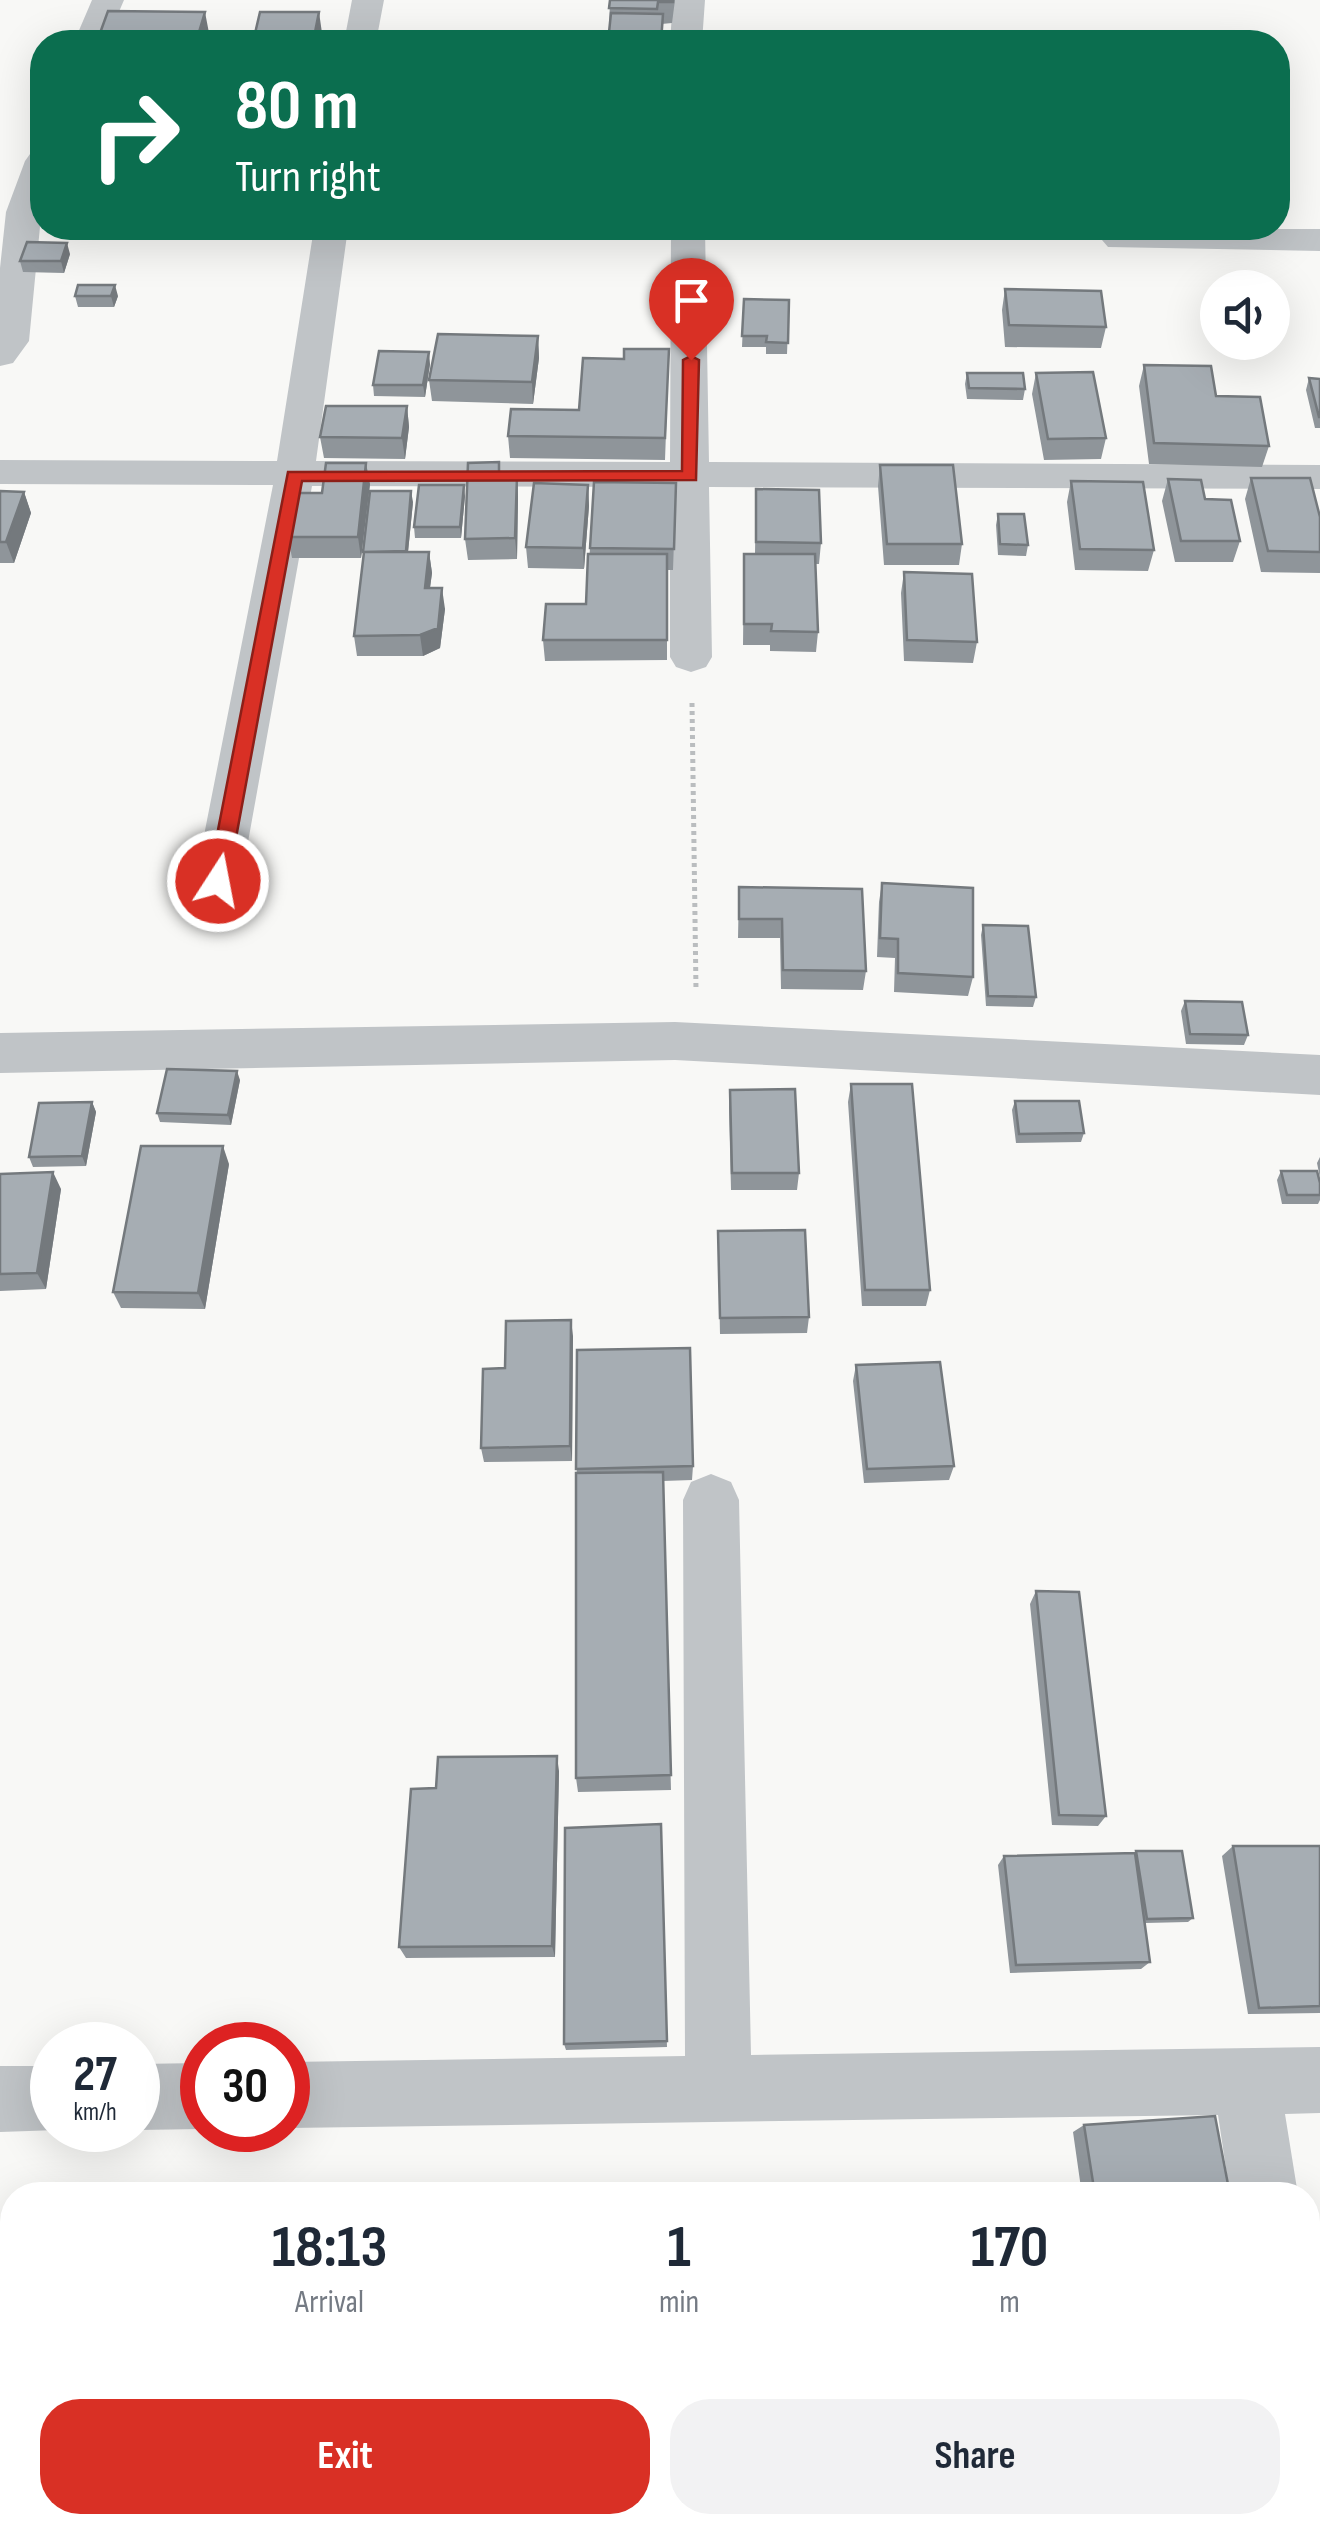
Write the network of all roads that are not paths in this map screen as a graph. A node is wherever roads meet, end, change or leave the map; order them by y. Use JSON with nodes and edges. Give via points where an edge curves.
{"nodes":[{"id":1,"x":108,"y":0,"type":"edge"},
{"id":2,"x":368,"y":0,"type":"edge"},
{"id":3,"x":690,"y":0,"type":"edge"},
{"id":4,"x":95,"y":30,"type":"edge"},
{"id":5,"x":362,"y":30,"type":"edge"},
{"id":6,"x":687,"y":30,"type":"edge"},
{"id":7,"x":30,"y":192,"type":"edge"},
{"id":8,"x":329,"y":240,"type":"edge"},
{"id":9,"x":688,"y":240,"type":"edge"},
{"id":10,"x":1120,"y":240,"type":"dead end"},
{"id":11,"x":1320,"y":240,"type":"edge"},
{"id":12,"x":0,"y":354,"type":"edge"},
{"id":13,"x":0,"y":472,"type":"edge"},
{"id":14,"x":294,"y":476,"type":"junction"},
{"id":15,"x":690,"y":476,"type":"junction"},
{"id":16,"x":1320,"y":477,"type":"edge"},
{"id":17,"x":691,"y":657,"type":"road end"},
{"id":18,"x":218,"y":881,"type":"dead end"},
{"id":19,"x":0,"y":1053,"type":"edge"},
{"id":20,"x":1320,"y":1074,"type":"edge"},
{"id":21,"x":711,"y":1500,"type":"dead end"},
{"id":22,"x":1320,"y":2080,"type":"edge"},
{"id":23,"x":1246,"y":2082,"type":"junction"},
{"id":24,"x":718,"y":2088,"type":"junction"},
{"id":25,"x":310,"y":2095,"type":"edge"},
{"id":26,"x":30,"y":2098,"type":"edge"},
{"id":27,"x":0,"y":2099,"type":"edge"},
{"id":28,"x":1262,"y":2182,"type":"edge"}],
"edges":[{"from":1,"to":4,"type":"street"},
{"from":2,"to":5,"type":"street"},
{"from":3,"to":6,"type":"street"},
{"from":7,"to":12,"type":"street","via":[[22,212],[11,341]]},
{"from":8,"to":14,"type":"street"},
{"from":9,"to":15,"type":"street"},
{"from":10,"to":11,"type":"street"},
{"from":13,"to":14,"type":"street"},
{"from":14,"to":15,"type":"street"},
{"from":14,"to":18,"type":"street"},
{"from":15,"to":16,"type":"street"},
{"from":15,"to":17,"type":"street"},
{"from":19,"to":20,"type":"street","via":[[697,1042]]},
{"from":21,"to":24,"type":"street"},
{"from":22,"to":23,"type":"street"},
{"from":23,"to":24,"type":"street"},
{"from":23,"to":28,"type":"street"},
{"from":24,"to":25,"type":"street"},
{"from":26,"to":27,"type":"street"}]}
